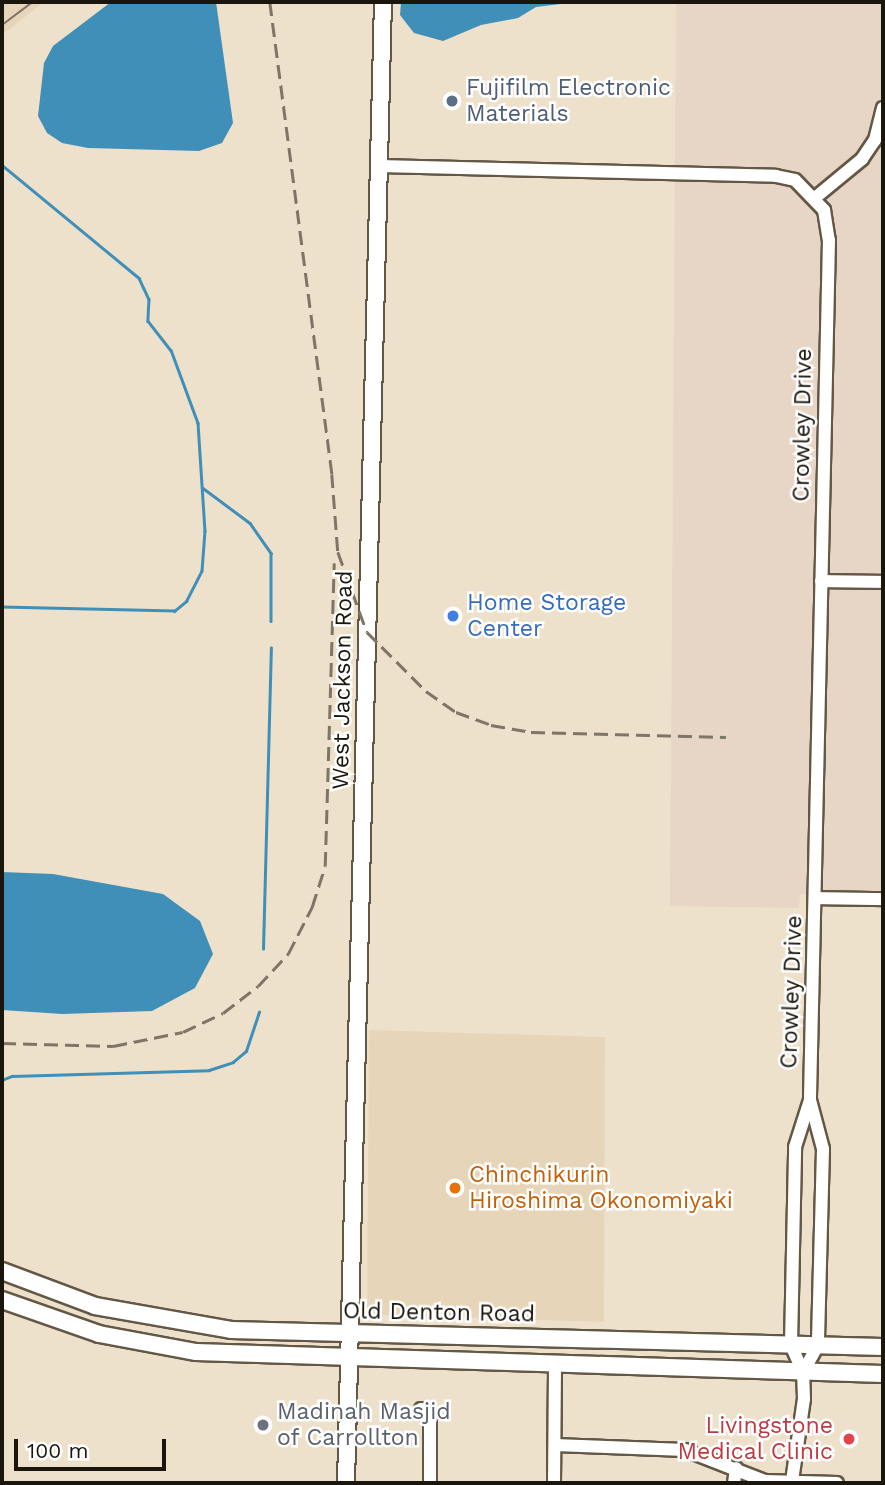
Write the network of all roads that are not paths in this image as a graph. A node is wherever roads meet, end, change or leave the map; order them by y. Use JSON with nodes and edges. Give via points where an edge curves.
{"nodes":[{"id":1,"x":383,"y":2,"type":"edge"},
{"id":2,"x":883,"y":108,"type":"edge"},
{"id":3,"x":379,"y":166,"type":"junction"},
{"id":4,"x":816,"y":197,"type":"junction"},
{"id":5,"x":821,"y":581,"type":"junction"},
{"id":6,"x":883,"y":582,"type":"edge"},
{"id":7,"x":816,"y":898,"type":"junction"},
{"id":8,"x":883,"y":900,"type":"edge"},
{"id":9,"x":810,"y":1100,"type":"junction"},
{"id":10,"x":2,"y":1271,"type":"edge"},
{"id":11,"x":2,"y":1300,"type":"edge"},
{"id":12,"x":349,"y":1333,"type":"junction"},
{"id":13,"x":791,"y":1345,"type":"junction"},
{"id":14,"x":818,"y":1345,"type":"junction"},
{"id":15,"x":883,"y":1347,"type":"edge"},
{"id":16,"x":348,"y":1359,"type":"junction"},
{"id":17,"x":555,"y":1366,"type":"junction"},
{"id":18,"x":803,"y":1372,"type":"junction"},
{"id":19,"x":883,"y":1374,"type":"edge"},
{"id":20,"x":421,"y":1409,"type":"dead end"},
{"id":21,"x":555,"y":1445,"type":"junction"},
{"id":22,"x":736,"y":1468,"type":"junction"},
{"id":23,"x":792,"y":1481,"type":"junction"},
{"id":24,"x":346,"y":1483,"type":"edge"},
{"id":25,"x":430,"y":1483,"type":"edge"},
{"id":26,"x":554,"y":1483,"type":"edge"},
{"id":27,"x":734,"y":1483,"type":"edge"},
{"id":28,"x":837,"y":1483,"type":"edge"}],
"edges":[{"from":1,"to":3,"type":"main road","name":"West Jackson Road"},
{"from":2,"to":4,"type":"street","via":[[875,139],[852,169]]},
{"from":3,"to":4,"type":"street","via":[[775,176],[794,180]]},
{"from":3,"to":12,"type":"main road","name":"West Jackson Road"},
{"from":4,"to":5,"type":"street","name":"Crowley Drive","via":[[828,224],[829,240]]},
{"from":5,"to":6,"type":"street"},
{"from":5,"to":7,"type":"street","name":"Crowley Drive"},
{"from":7,"to":8,"type":"street"},
{"from":7,"to":9,"type":"street","name":"Crowley Drive"},
{"from":9,"to":13,"type":"street","name":"Crowley Drive","via":[[795,1147]]},
{"from":9,"to":14,"type":"street","name":"Crowley Drive","via":[[822,1149]]},
{"from":10,"to":12,"type":"main road","name":"Old Denton Road","via":[[95,1306],[179,1324]]},
{"from":11,"to":16,"type":"main road","name":"Old Denton Road","via":[[99,1334],[153,1345],[254,1356]]},
{"from":12,"to":13,"type":"main road","name":"Old Denton Road"},
{"from":12,"to":16,"type":"main road","name":"West Jackson Road"},
{"from":13,"to":14,"type":"main road","name":"Old Denton Road"},
{"from":13,"to":18,"type":"street","name":"Crowley Drive"},
{"from":14,"to":15,"type":"main road","name":"Old Denton Road"},
{"from":14,"to":18,"type":"street","name":"Crowley Drive"},
{"from":16,"to":17,"type":"main road","name":"Old Denton Road"},
{"from":16,"to":24,"type":"main road","name":"West Jackson Road"},
{"from":17,"to":18,"type":"main road","name":"Old Denton Road"},
{"from":17,"to":21,"type":"street"},
{"from":18,"to":19,"type":"main road","name":"Old Denton Road"},
{"from":18,"to":23,"type":"street","via":[[802,1418]]},
{"from":20,"to":25,"type":"street","via":[[430,1421]]},
{"from":21,"to":22,"type":"street","via":[[669,1448],[696,1452]]},
{"from":21,"to":26,"type":"street"},
{"from":22,"to":23,"type":"street","via":[[765,1481]]},
{"from":22,"to":27,"type":"street"},
{"from":23,"to":28,"type":"street"}]}
